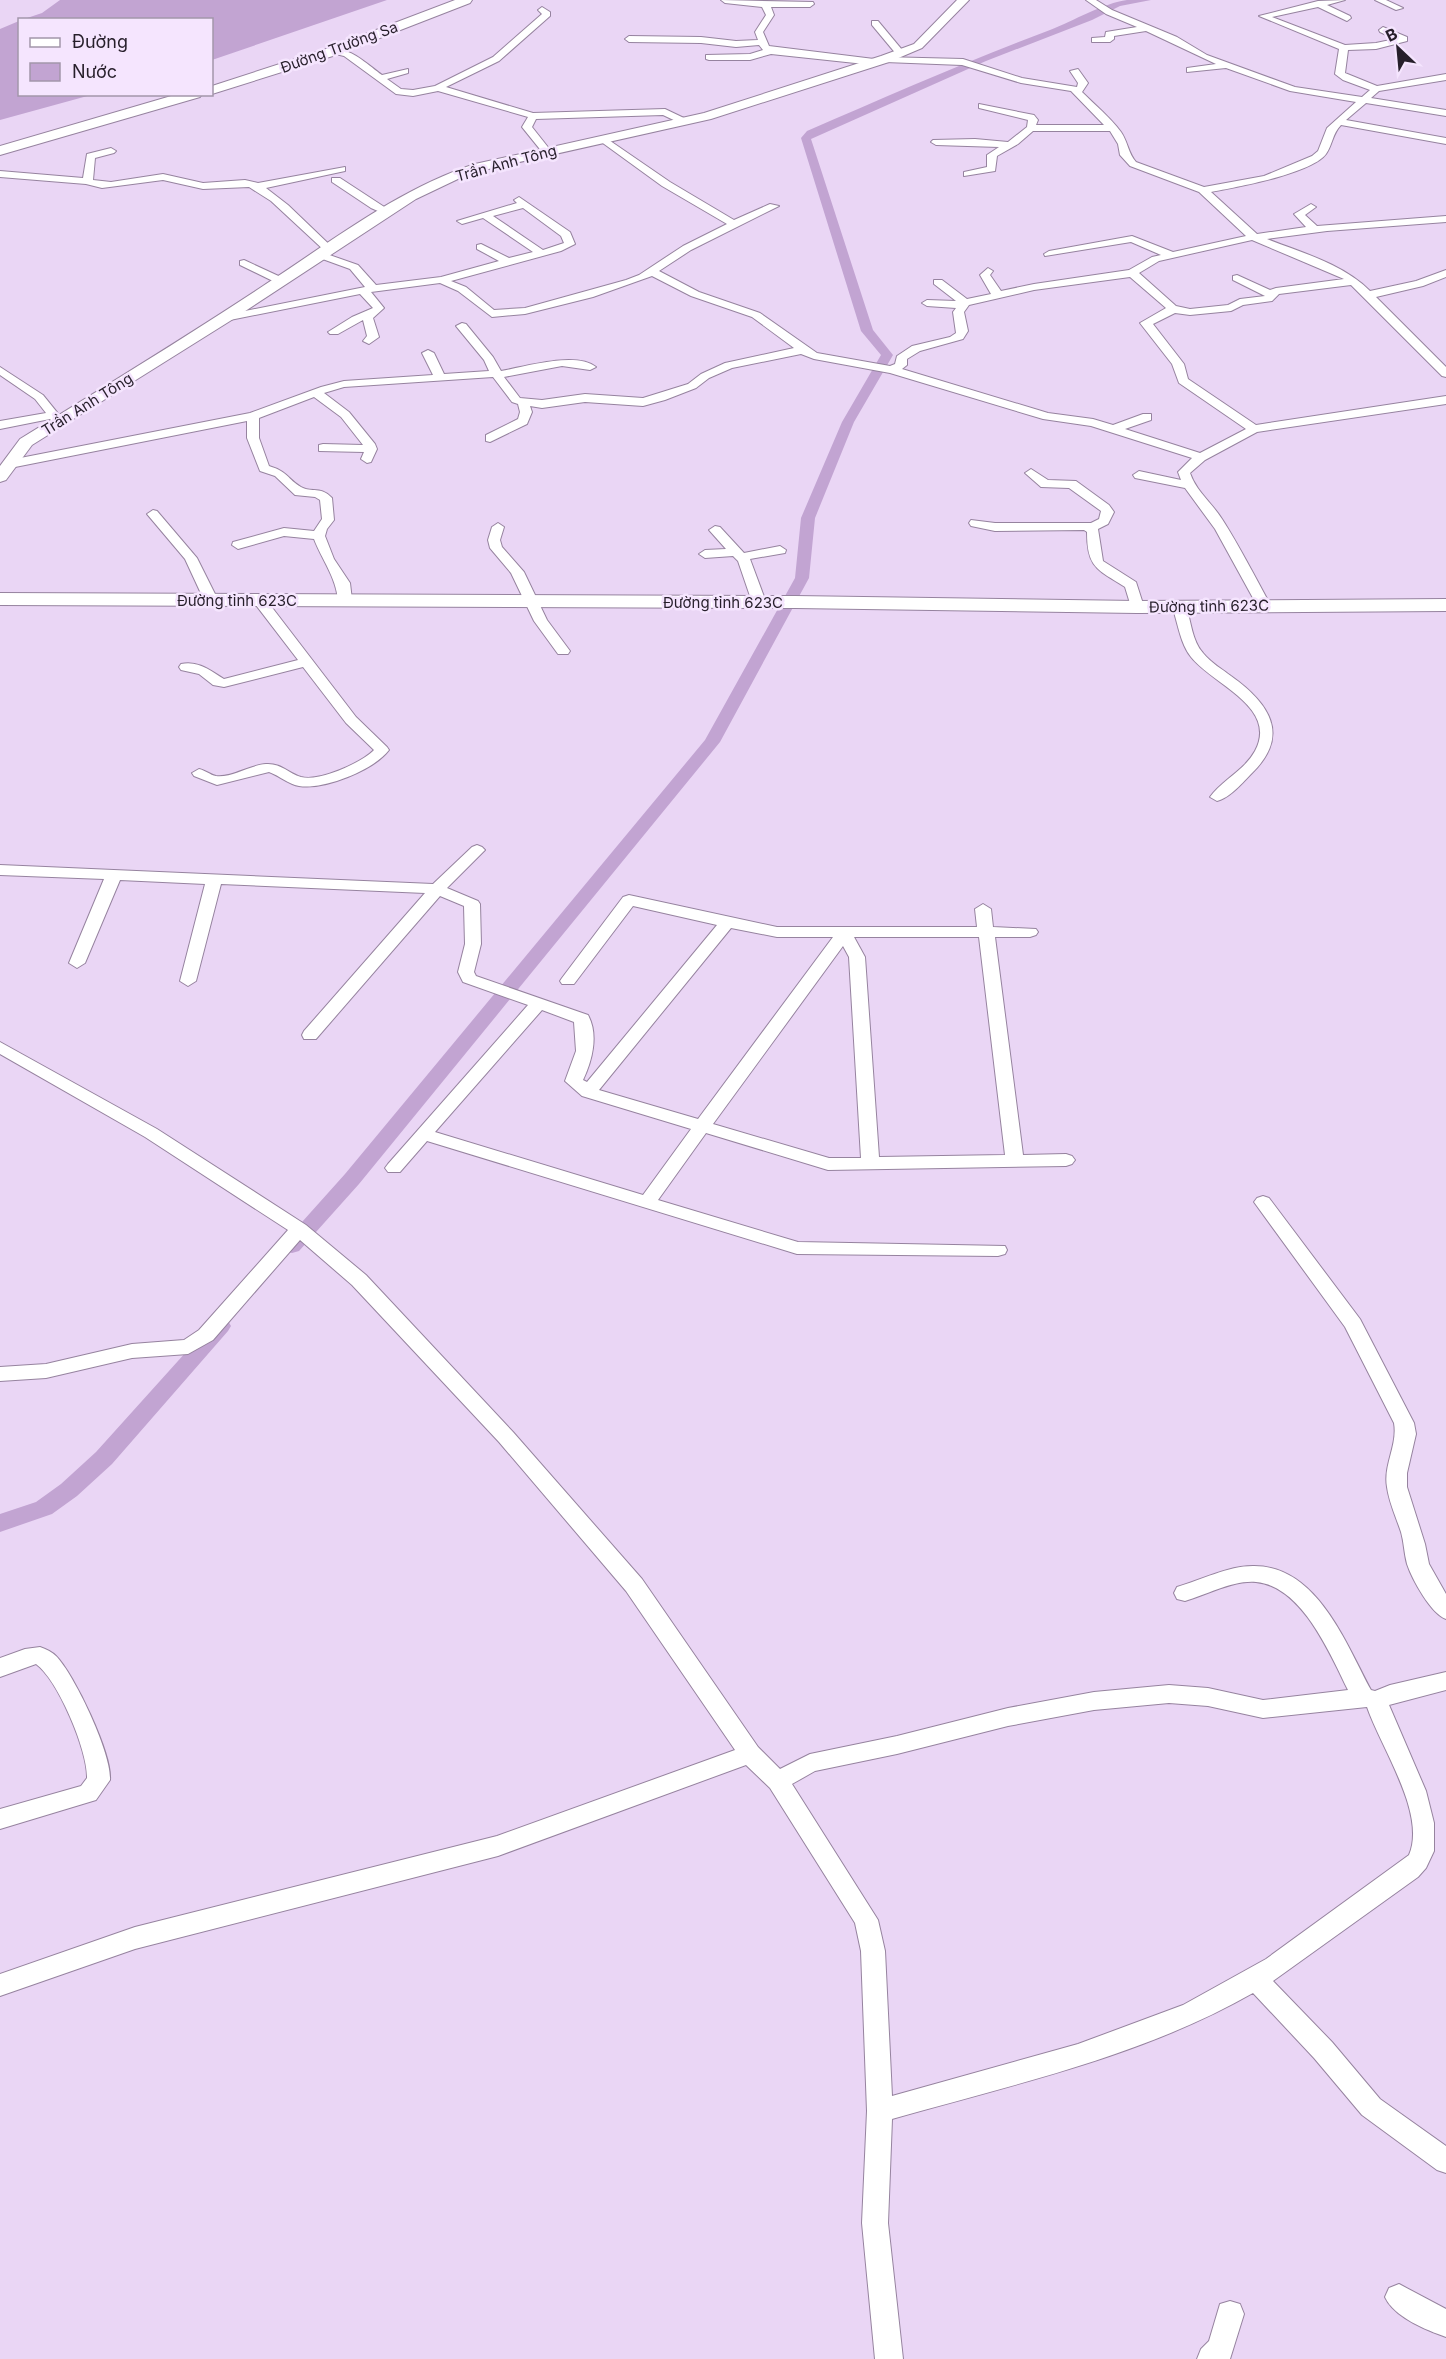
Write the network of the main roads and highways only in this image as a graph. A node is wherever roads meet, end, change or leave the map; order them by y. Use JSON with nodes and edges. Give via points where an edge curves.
{"nodes":[{"id":1,"x":439,"y":0,"type":"edge"},
{"id":2,"x":466,"y":0,"type":"edge"},
{"id":3,"x":213,"y":80,"type":"edge"},
{"id":4,"x":213,"y":90,"type":"edge"},
{"id":5,"x":153,"y":96,"type":"edge"},
{"id":6,"x":188,"y":96,"type":"edge"},
{"id":7,"x":0,"y":140,"type":"edge"},
{"id":8,"x":0,"y":151,"type":"edge"},
{"id":9,"x":0,"y":599,"type":"edge"},
{"id":10,"x":1446,"y":605,"type":"edge"}],
"edges":[{"from":1,"to":3,"type":"main road","name":"Đường Trường Sa"},
{"from":2,"to":4,"type":"main road","name":"Đường Trường Sa","via":[[331,52]]},
{"from":5,"to":7,"type":"main road"},
{"from":6,"to":8,"type":"main road"},
{"from":9,"to":10,"type":"main road","name":"Đường tỉnh 623C","via":[[1137,607]]}]}
